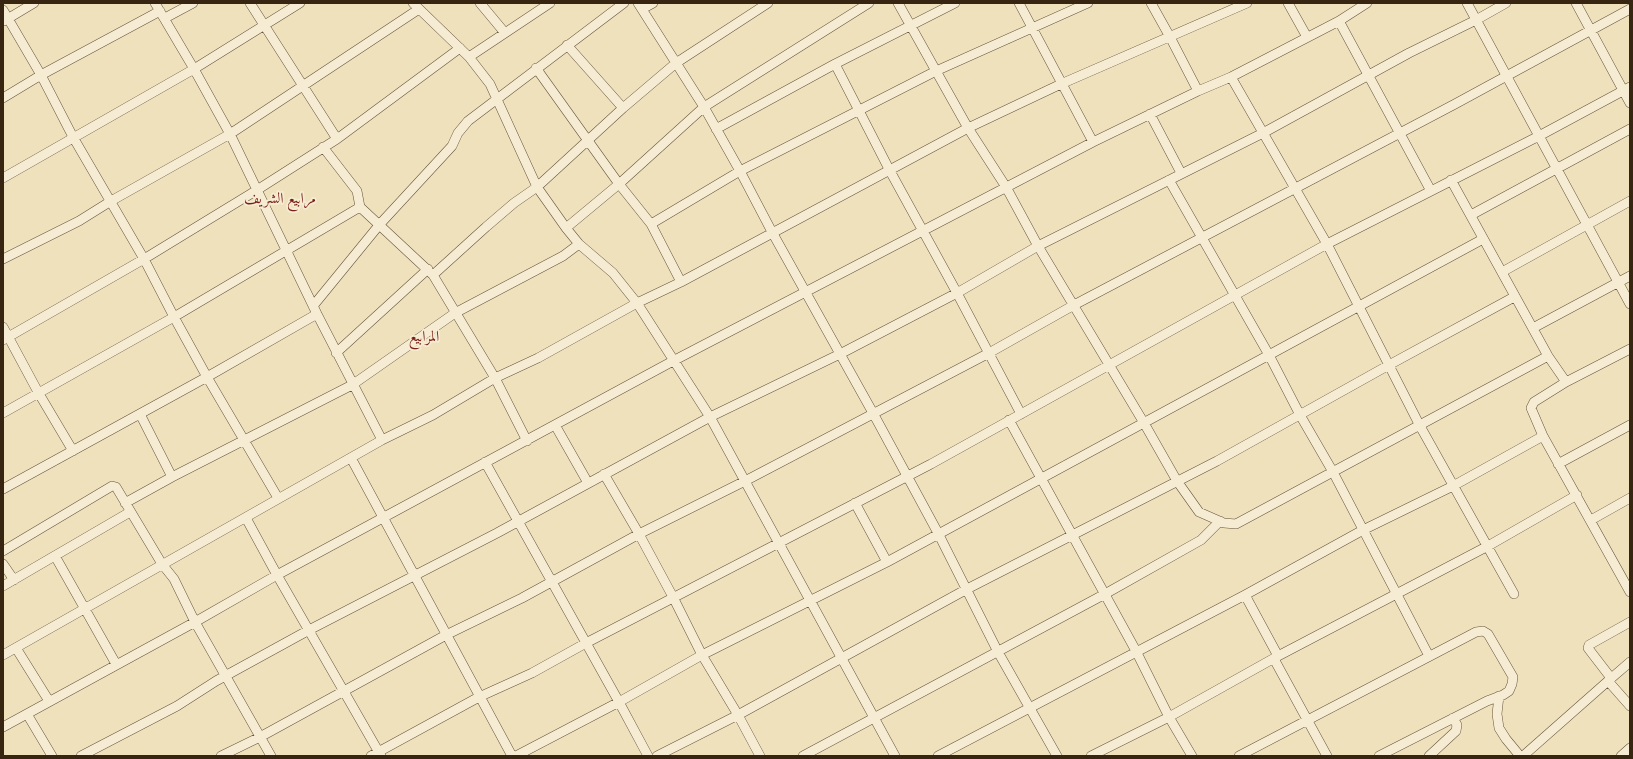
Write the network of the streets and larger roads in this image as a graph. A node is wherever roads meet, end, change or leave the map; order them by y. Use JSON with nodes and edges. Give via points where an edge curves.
{"nodes":[{"id":1,"x":34,"y":3,"type":"edge"},
{"id":2,"x":193,"y":3,"type":"edge"},
{"id":3,"x":250,"y":3,"type":"edge"},
{"id":4,"x":300,"y":3,"type":"edge"},
{"id":5,"x":480,"y":3,"type":"edge"},
{"id":6,"x":550,"y":3,"type":"edge"},
{"id":7,"x":624,"y":3,"type":"edge"},
{"id":8,"x":653,"y":3,"type":"edge"},
{"id":9,"x":768,"y":3,"type":"edge"},
{"id":10,"x":869,"y":3,"type":"edge"},
{"id":11,"x":898,"y":3,"type":"edge"},
{"id":12,"x":955,"y":3,"type":"edge"},
{"id":13,"x":1019,"y":3,"type":"edge"},
{"id":14,"x":1088,"y":3,"type":"edge"},
{"id":15,"x":1151,"y":3,"type":"edge"},
{"id":16,"x":1248,"y":3,"type":"edge"},
{"id":17,"x":1288,"y":3,"type":"edge"},
{"id":18,"x":1467,"y":3,"type":"edge"},
{"id":19,"x":1506,"y":3,"type":"edge"},
{"id":20,"x":1576,"y":3,"type":"edge"},
{"id":21,"x":1364,"y":4,"type":"edge"},
{"id":22,"x":416,"y":6,"type":"edge"},
{"id":23,"x":640,"y":6,"type":"edge"},
{"id":24,"x":1630,"y":9,"type":"edge"},
{"id":25,"x":3,"y":10,"type":"edge"},
{"id":26,"x":160,"y":11,"type":"edge"},
{"id":27,"x":6,"y":20,"type":"edge"},
{"id":28,"x":1476,"y":20,"type":"junction"},
{"id":29,"x":1339,"y":22,"type":"junction"},
{"id":30,"x":911,"y":24,"type":"junction"},
{"id":31,"x":265,"y":25,"type":"junction"},
{"id":32,"x":1031,"y":28,"type":"junction"},
{"id":33,"x":1590,"y":30,"type":"junction"},
{"id":34,"x":505,"y":34,"type":"junction"},
{"id":35,"x":1170,"y":37,"type":"junction"},
{"id":36,"x":1307,"y":37,"type":"junction"},
{"id":37,"x":567,"y":45,"type":"junction"},
{"id":38,"x":460,"y":48,"type":"junction"},
{"id":39,"x":469,"y":57,"type":"junction"},
{"id":40,"x":676,"y":63,"type":"junction"},
{"id":41,"x":835,"y":64,"type":"junction"},
{"id":42,"x":536,"y":68,"type":"junction"},
{"id":43,"x":194,"y":69,"type":"junction"},
{"id":44,"x":936,"y":71,"type":"junction"},
{"id":45,"x":41,"y":75,"type":"junction"},
{"id":46,"x":1368,"y":75,"type":"junction"},
{"id":47,"x":1506,"y":76,"type":"junction"},
{"id":48,"x":1231,"y":77,"type":"junction"},
{"id":49,"x":1061,"y":84,"type":"junction"},
{"id":50,"x":302,"y":85,"type":"junction"},
{"id":51,"x":1627,"y":89,"type":"edge"},
{"id":52,"x":1198,"y":91,"type":"junction"},
{"id":53,"x":3,"y":98,"type":"edge"},
{"id":54,"x":496,"y":99,"type":"junction"},
{"id":55,"x":1630,"y":103,"type":"edge"},
{"id":56,"x":704,"y":107,"type":"junction"},
{"id":57,"x":623,"y":108,"type":"junction"},
{"id":58,"x":858,"y":111,"type":"junction"},
{"id":59,"x":1150,"y":114,"type":"junction"},
{"id":60,"x":968,"y":128,"type":"junction"},
{"id":61,"x":716,"y":129,"type":"junction"},
{"id":62,"x":1630,"y":129,"type":"edge"},
{"id":63,"x":1400,"y":132,"type":"junction"},
{"id":64,"x":1263,"y":133,"type":"junction"},
{"id":65,"x":230,"y":134,"type":"junction"},
{"id":66,"x":1540,"y":136,"type":"junction"},
{"id":67,"x":73,"y":137,"type":"junction"},
{"id":68,"x":337,"y":139,"type":"junction"},
{"id":69,"x":588,"y":140,"type":"junction"},
{"id":70,"x":1093,"y":142,"type":"junction"},
{"id":71,"x":323,"y":147,"type":"junction"},
{"id":72,"x":1556,"y":169,"type":"junction"},
{"id":73,"x":740,"y":171,"type":"junction"},
{"id":74,"x":890,"y":171,"type":"junction"},
{"id":75,"x":1181,"y":173,"type":"junction"},
{"id":76,"x":3,"y":178,"type":"edge"},
{"id":77,"x":1169,"y":180,"type":"junction"},
{"id":78,"x":1451,"y":180,"type":"junction"},
{"id":79,"x":619,"y":184,"type":"junction"},
{"id":80,"x":537,"y":186,"type":"junction"},
{"id":81,"x":1006,"y":187,"type":"junction"},
{"id":82,"x":1295,"y":188,"type":"junction"},
{"id":83,"x":257,"y":190,"type":"junction"},
{"id":84,"x":1432,"y":191,"type":"junction"},
{"id":85,"x":111,"y":201,"type":"junction"},
{"id":86,"x":1630,"y":202,"type":"edge"},
{"id":87,"x":360,"y":207,"type":"junction"},
{"id":88,"x":1471,"y":215,"type":"junction"},
{"id":89,"x":380,"y":224,"type":"junction"},
{"id":90,"x":651,"y":224,"type":"junction"},
{"id":91,"x":1587,"y":224,"type":"junction"},
{"id":92,"x":566,"y":228,"type":"junction"},
{"id":93,"x":923,"y":230,"type":"junction"},
{"id":94,"x":772,"y":232,"type":"junction"},
{"id":95,"x":1201,"y":238,"type":"junction"},
{"id":96,"x":1483,"y":238,"type":"junction"},
{"id":97,"x":579,"y":244,"type":"junction"},
{"id":98,"x":1327,"y":244,"type":"junction"},
{"id":99,"x":1038,"y":246,"type":"junction"},
{"id":100,"x":287,"y":250,"type":"junction"},
{"id":101,"x":3,"y":259,"type":"edge"},
{"id":102,"x":144,"y":259,"type":"junction"},
{"id":103,"x":430,"y":272,"type":"junction"},
{"id":104,"x":1502,"y":272,"type":"junction"},
{"id":105,"x":1630,"y":276,"type":"edge"},
{"id":106,"x":681,"y":282,"type":"junction"},
{"id":107,"x":1618,"y":283,"type":"junction"},
{"id":108,"x":805,"y":292,"type":"junction"},
{"id":109,"x":957,"y":293,"type":"junction"},
{"id":110,"x":1235,"y":296,"type":"junction"},
{"id":111,"x":1514,"y":297,"type":"junction"},
{"id":112,"x":636,"y":303,"type":"junction"},
{"id":113,"x":1630,"y":304,"type":"edge"},
{"id":114,"x":1074,"y":305,"type":"junction"},
{"id":115,"x":1358,"y":306,"type":"junction"},
{"id":116,"x":315,"y":310,"type":"junction"},
{"id":117,"x":455,"y":313,"type":"junction"},
{"id":118,"x":174,"y":317,"type":"junction"},
{"id":119,"x":3,"y":327,"type":"edge"},
{"id":120,"x":1533,"y":328,"type":"junction"},
{"id":121,"x":6,"y":338,"type":"edge"},
{"id":122,"x":1630,"y":349,"type":"edge"},
{"id":123,"x":336,"y":353,"type":"junction"},
{"id":124,"x":989,"y":353,"type":"junction"},
{"id":125,"x":840,"y":354,"type":"junction"},
{"id":126,"x":1269,"y":355,"type":"junction"},
{"id":127,"x":1548,"y":356,"type":"junction"},
{"id":128,"x":673,"y":361,"type":"junction"},
{"id":129,"x":1389,"y":364,"type":"junction"},
{"id":130,"x":1110,"y":366,"type":"junction"},
{"id":131,"x":207,"y":377,"type":"junction"},
{"id":132,"x":495,"y":378,"type":"junction"},
{"id":133,"x":1566,"y":382,"type":"junction"},
{"id":134,"x":352,"y":384,"type":"junction"},
{"id":135,"x":38,"y":392,"type":"junction"},
{"id":136,"x":3,"y":413,"type":"edge"},
{"id":137,"x":873,"y":413,"type":"junction"},
{"id":138,"x":140,"y":414,"type":"junction"},
{"id":139,"x":1021,"y":414,"type":"junction"},
{"id":140,"x":1300,"y":415,"type":"junction"},
{"id":141,"x":710,"y":417,"type":"junction"},
{"id":142,"x":1009,"y":420,"type":"junction"},
{"id":143,"x":1144,"y":423,"type":"junction"},
{"id":144,"x":555,"y":425,"type":"junction"},
{"id":145,"x":1630,"y":425,"type":"edge"},
{"id":146,"x":1420,"y":426,"type":"junction"},
{"id":147,"x":1543,"y":436,"type":"junction"},
{"id":148,"x":244,"y":440,"type":"junction"},
{"id":149,"x":382,"y":440,"type":"junction"},
{"id":150,"x":527,"y":441,"type":"junction"},
{"id":151,"x":73,"y":450,"type":"junction"},
{"id":152,"x":350,"y":458,"type":"junction"},
{"id":153,"x":485,"y":462,"type":"junction"},
{"id":154,"x":1558,"y":464,"type":"junction"},
{"id":155,"x":1333,"y":472,"type":"junction"},
{"id":156,"x":604,"y":474,"type":"junction"},
{"id":157,"x":906,"y":476,"type":"junction"},
{"id":158,"x":172,"y":477,"type":"junction"},
{"id":159,"x":1040,"y":479,"type":"junction"},
{"id":160,"x":745,"y":481,"type":"junction"},
{"id":161,"x":1177,"y":481,"type":"junction"},
{"id":162,"x":588,"y":483,"type":"junction"},
{"id":163,"x":1452,"y":486,"type":"junction"},
{"id":164,"x":3,"y":489,"type":"edge"},
{"id":165,"x":1577,"y":496,"type":"junction"},
{"id":166,"x":278,"y":498,"type":"junction"},
{"id":167,"x":1630,"y":498,"type":"edge"},
{"id":168,"x":855,"y":503,"type":"junction"},
{"id":169,"x":128,"y":508,"type":"junction"},
{"id":170,"x":246,"y":518,"type":"junction"},
{"id":171,"x":383,"y":519,"type":"junction"},
{"id":172,"x":1591,"y":520,"type":"junction"},
{"id":173,"x":519,"y":521,"type":"junction"},
{"id":174,"x":1220,"y":521,"type":"junction"},
{"id":175,"x":1363,"y":530,"type":"junction"},
{"id":176,"x":938,"y":533,"type":"junction"},
{"id":177,"x":639,"y":534,"type":"junction"},
{"id":178,"x":1072,"y":536,"type":"junction"},
{"id":179,"x":778,"y":542,"type":"junction"},
{"id":180,"x":1488,"y":546,"type":"junction"},
{"id":181,"x":3,"y":551,"type":"edge"},
{"id":182,"x":55,"y":556,"type":"junction"},
{"id":183,"x":887,"y":562,"type":"junction"},
{"id":184,"x":3,"y":564,"type":"edge"},
{"id":185,"x":162,"y":564,"type":"junction"},
{"id":186,"x":277,"y":575,"type":"junction"},
{"id":187,"x":413,"y":575,"type":"junction"},
{"id":188,"x":1626,"y":575,"type":"edge"},
{"id":189,"x":14,"y":580,"type":"junction"},
{"id":190,"x":551,"y":581,"type":"junction"},
{"id":191,"x":3,"y":586,"type":"edge"},
{"id":192,"x":967,"y":589,"type":"junction"},
{"id":193,"x":1630,"y":592,"type":"edge"},
{"id":194,"x":1105,"y":594,"type":"junction"},
{"id":195,"x":1397,"y":594,"type":"junction"},
{"id":196,"x":1514,"y":594,"type":"dead end"},
{"id":197,"x":1245,"y":595,"type":"junction"},
{"id":198,"x":674,"y":597,"type":"junction"},
{"id":199,"x":809,"y":600,"type":"junction"},
{"id":200,"x":85,"y":608,"type":"junction"},
{"id":201,"x":195,"y":622,"type":"junction"},
{"id":202,"x":1630,"y":622,"type":"edge"},
{"id":203,"x":309,"y":630,"type":"junction"},
{"id":204,"x":446,"y":635,"type":"junction"},
{"id":205,"x":586,"y":643,"type":"junction"},
{"id":206,"x":16,"y":648,"type":"junction"},
{"id":207,"x":1136,"y":651,"type":"junction"},
{"id":208,"x":998,"y":652,"type":"junction"},
{"id":209,"x":3,"y":655,"type":"edge"},
{"id":210,"x":702,"y":655,"type":"junction"},
{"id":211,"x":1429,"y":656,"type":"junction"},
{"id":212,"x":842,"y":658,"type":"junction"},
{"id":213,"x":1276,"y":658,"type":"junction"},
{"id":214,"x":1630,"y":662,"type":"edge"},
{"id":215,"x":116,"y":664,"type":"junction"},
{"id":216,"x":226,"y":676,"type":"junction"},
{"id":217,"x":1609,"y":679,"type":"junction"},
{"id":218,"x":343,"y":691,"type":"junction"},
{"id":219,"x":1499,"y":696,"type":"junction"},
{"id":220,"x":479,"y":698,"type":"junction"},
{"id":221,"x":49,"y":701,"type":"junction"},
{"id":222,"x":619,"y":702,"type":"junction"},
{"id":223,"x":1630,"y":706,"type":"edge"},
{"id":224,"x":1030,"y":708,"type":"junction"},
{"id":225,"x":27,"y":714,"type":"junction"},
{"id":226,"x":738,"y":715,"type":"junction"},
{"id":227,"x":875,"y":717,"type":"junction"},
{"id":228,"x":1169,"y":717,"type":"junction"},
{"id":229,"x":1453,"y":718,"type":"junction"},
{"id":230,"x":1307,"y":720,"type":"junction"},
{"id":231,"x":3,"y":727,"type":"edge"},
{"id":232,"x":260,"y":736,"type":"junction"},
{"id":233,"x":1630,"y":748,"type":"edge"},
{"id":234,"x":377,"y":755,"type":"edge"},
{"id":235,"x":52,"y":756,"type":"edge"},
{"id":236,"x":81,"y":756,"type":"edge"},
{"id":237,"x":220,"y":756,"type":"edge"},
{"id":238,"x":271,"y":756,"type":"edge"},
{"id":239,"x":512,"y":756,"type":"edge"},
{"id":240,"x":516,"y":756,"type":"edge"},
{"id":241,"x":648,"y":756,"type":"edge"},
{"id":242,"x":657,"y":756,"type":"edge"},
{"id":243,"x":760,"y":756,"type":"edge"},
{"id":244,"x":803,"y":756,"type":"edge"},
{"id":245,"x":895,"y":756,"type":"edge"},
{"id":246,"x":938,"y":756,"type":"edge"},
{"id":247,"x":1057,"y":756,"type":"edge"},
{"id":248,"x":1091,"y":756,"type":"edge"},
{"id":249,"x":1192,"y":756,"type":"edge"},
{"id":250,"x":1239,"y":756,"type":"edge"},
{"id":251,"x":1326,"y":756,"type":"edge"},
{"id":252,"x":1379,"y":756,"type":"edge"},
{"id":253,"x":1429,"y":756,"type":"edge"},
{"id":254,"x":1520,"y":756,"type":"edge"},
{"id":255,"x":1523,"y":756,"type":"edge"},
{"id":256,"x":1621,"y":756,"type":"edge"}],
"edges":[{"from":1,"to":27,"type":"street"},
{"from":2,"to":26,"type":"street"},
{"from":3,"to":31,"type":"street"},
{"from":4,"to":31,"type":"street"},
{"from":5,"to":34,"type":"street"},
{"from":6,"to":34,"type":"street"},
{"from":7,"to":37,"type":"street"},
{"from":8,"to":23,"type":"street"},
{"from":9,"to":40,"type":"street"},
{"from":10,"to":56,"type":"street"},
{"from":11,"to":30,"type":"street"},
{"from":12,"to":30,"type":"street"},
{"from":13,"to":32,"type":"street"},
{"from":14,"to":32,"type":"street"},
{"from":15,"to":35,"type":"street"},
{"from":16,"to":35,"type":"street"},
{"from":17,"to":36,"type":"street"},
{"from":18,"to":28,"type":"street"},
{"from":19,"to":28,"type":"street"},
{"from":20,"to":33,"type":"street"},
{"from":21,"to":29,"type":"street"},
{"from":22,"to":38,"type":"street"},
{"from":22,"to":50,"type":"street"},
{"from":23,"to":40,"type":"street"},
{"from":24,"to":33,"type":"street"},
{"from":25,"to":27,"type":"street"},
{"from":26,"to":43,"type":"street"},
{"from":26,"to":45,"type":"street"},
{"from":27,"to":45,"type":"street"},
{"from":28,"to":46,"type":"street"},
{"from":28,"to":47,"type":"street"},
{"from":29,"to":36,"type":"street"},
{"from":29,"to":46,"type":"street"},
{"from":30,"to":41,"type":"street"},
{"from":30,"to":44,"type":"street"},
{"from":31,"to":43,"type":"street"},
{"from":31,"to":50,"type":"street"},
{"from":32,"to":44,"type":"street"},
{"from":32,"to":49,"type":"street"},
{"from":33,"to":47,"type":"street"},
{"from":33,"to":51,"type":"street"},
{"from":34,"to":39,"type":"street"},
{"from":35,"to":49,"type":"street"},
{"from":35,"to":52,"type":"street"},
{"from":36,"to":48,"type":"street"},
{"from":37,"to":42,"type":"street"},
{"from":37,"to":57,"type":"street"},
{"from":38,"to":39,"type":"street"},
{"from":38,"to":68,"type":"street"},
{"from":39,"to":54,"type":"street","via":[[490,84]]},
{"from":40,"to":56,"type":"street"},
{"from":40,"to":57,"type":"street"},
{"from":41,"to":58,"type":"street"},
{"from":41,"to":61,"type":"street"},
{"from":42,"to":54,"type":"street"},
{"from":42,"to":69,"type":"street"},
{"from":43,"to":65,"type":"street"},
{"from":43,"to":67,"type":"street"},
{"from":44,"to":58,"type":"street"},
{"from":44,"to":60,"type":"street"},
{"from":45,"to":53,"type":"street"},
{"from":45,"to":67,"type":"street"},
{"from":46,"to":63,"type":"street"},
{"from":46,"to":64,"type":"street"},
{"from":47,"to":63,"type":"street"},
{"from":47,"to":66,"type":"street"},
{"from":48,"to":52,"type":"street"},
{"from":48,"to":64,"type":"street"},
{"from":49,"to":60,"type":"street"},
{"from":49,"to":70,"type":"street"},
{"from":50,"to":65,"type":"street"},
{"from":50,"to":68,"type":"street"},
{"from":51,"to":55,"type":"street"},
{"from":51,"to":66,"type":"street"},
{"from":52,"to":59,"type":"street"},
{"from":54,"to":80,"type":"street"},
{"from":54,"to":89,"type":"street","via":[[468,121],[452,146]]},
{"from":56,"to":61,"type":"street"},
{"from":56,"to":79,"type":"street"},
{"from":57,"to":69,"type":"street"},
{"from":58,"to":73,"type":"street"},
{"from":58,"to":74,"type":"street"},
{"from":59,"to":70,"type":"street"},
{"from":59,"to":75,"type":"street"},
{"from":60,"to":74,"type":"street"},
{"from":60,"to":81,"type":"street"},
{"from":61,"to":73,"type":"street"},
{"from":62,"to":72,"type":"street"},
{"from":63,"to":82,"type":"street"},
{"from":63,"to":84,"type":"street"},
{"from":64,"to":75,"type":"street"},
{"from":64,"to":82,"type":"street"},
{"from":65,"to":83,"type":"street"},
{"from":65,"to":85,"type":"street"},
{"from":66,"to":72,"type":"street"},
{"from":66,"to":78,"type":"street"},
{"from":67,"to":76,"type":"street"},
{"from":67,"to":85,"type":"street"},
{"from":68,"to":71,"type":"street"},
{"from":69,"to":79,"type":"street"},
{"from":69,"to":80,"type":"street"},
{"from":70,"to":81,"type":"street"},
{"from":71,"to":83,"type":"street"},
{"from":71,"to":87,"type":"street","via":[[357,192]]},
{"from":72,"to":88,"type":"street"},
{"from":72,"to":91,"type":"street"},
{"from":73,"to":90,"type":"street"},
{"from":73,"to":94,"type":"street"},
{"from":74,"to":93,"type":"street"},
{"from":74,"to":94,"type":"street"},
{"from":75,"to":77,"type":"street"},
{"from":77,"to":95,"type":"street"},
{"from":77,"to":99,"type":"street"},
{"from":78,"to":84,"type":"street"},
{"from":78,"to":88,"type":"street"},
{"from":79,"to":90,"type":"street"},
{"from":79,"to":92,"type":"street"},
{"from":80,"to":92,"type":"street"},
{"from":80,"to":103,"type":"street"},
{"from":81,"to":93,"type":"street"},
{"from":81,"to":99,"type":"street"},
{"from":82,"to":95,"type":"street"},
{"from":82,"to":98,"type":"street"},
{"from":83,"to":100,"type":"street"},
{"from":83,"to":102,"type":"street"},
{"from":84,"to":98,"type":"street"},
{"from":85,"to":101,"type":"street","via":[[79,221]]},
{"from":85,"to":102,"type":"street"},
{"from":86,"to":91,"type":"street"},
{"from":87,"to":89,"type":"street"},
{"from":87,"to":100,"type":"street"},
{"from":88,"to":96,"type":"street"},
{"from":89,"to":103,"type":"street"},
{"from":89,"to":116,"type":"street"},
{"from":90,"to":106,"type":"street"},
{"from":91,"to":104,"type":"street"},
{"from":91,"to":107,"type":"street"},
{"from":92,"to":97,"type":"street"},
{"from":93,"to":108,"type":"street"},
{"from":93,"to":109,"type":"street"},
{"from":94,"to":106,"type":"street"},
{"from":94,"to":108,"type":"street"},
{"from":95,"to":110,"type":"street"},
{"from":95,"to":114,"type":"street"},
{"from":96,"to":104,"type":"street"},
{"from":96,"to":115,"type":"street"},
{"from":97,"to":112,"type":"street","via":[[613,273]]},
{"from":97,"to":117,"type":"street","via":[[563,256]]},
{"from":98,"to":110,"type":"street"},
{"from":98,"to":115,"type":"street"},
{"from":99,"to":109,"type":"street"},
{"from":99,"to":114,"type":"street"},
{"from":100,"to":116,"type":"street"},
{"from":100,"to":118,"type":"street"},
{"from":102,"to":118,"type":"street"},
{"from":102,"to":121,"type":"street"},
{"from":103,"to":117,"type":"street"},
{"from":103,"to":123,"type":"street"},
{"from":104,"to":111,"type":"street"},
{"from":105,"to":107,"type":"street"},
{"from":106,"to":112,"type":"street"},
{"from":107,"to":113,"type":"street"},
{"from":107,"to":120,"type":"street"},
{"from":108,"to":125,"type":"street"},
{"from":108,"to":128,"type":"street"},
{"from":109,"to":124,"type":"street"},
{"from":109,"to":125,"type":"street"},
{"from":110,"to":126,"type":"street"},
{"from":110,"to":130,"type":"street"},
{"from":111,"to":120,"type":"street"},
{"from":111,"to":129,"type":"street"},
{"from":112,"to":128,"type":"street"},
{"from":112,"to":132,"type":"street","via":[[538,358]]},
{"from":114,"to":124,"type":"street"},
{"from":114,"to":130,"type":"street"},
{"from":115,"to":126,"type":"street"},
{"from":115,"to":129,"type":"street"},
{"from":116,"to":123,"type":"street"},
{"from":116,"to":131,"type":"street"},
{"from":117,"to":132,"type":"street"},
{"from":117,"to":134,"type":"street"},
{"from":118,"to":131,"type":"street"},
{"from":118,"to":135,"type":"street"},
{"from":119,"to":121,"type":"street"},
{"from":120,"to":127,"type":"street"},
{"from":121,"to":135,"type":"street"},
{"from":122,"to":133,"type":"street"},
{"from":123,"to":134,"type":"street"},
{"from":124,"to":137,"type":"street"},
{"from":124,"to":139,"type":"street"},
{"from":125,"to":137,"type":"street"},
{"from":125,"to":141,"type":"street"},
{"from":126,"to":140,"type":"street"},
{"from":126,"to":143,"type":"street"},
{"from":127,"to":133,"type":"street"},
{"from":127,"to":146,"type":"street"},
{"from":128,"to":141,"type":"street"},
{"from":128,"to":144,"type":"street"},
{"from":129,"to":140,"type":"street"},
{"from":129,"to":146,"type":"street"},
{"from":130,"to":139,"type":"street"},
{"from":130,"to":143,"type":"street"},
{"from":131,"to":138,"type":"street"},
{"from":131,"to":148,"type":"street"},
{"from":132,"to":149,"type":"street","via":[[433,415]]},
{"from":132,"to":150,"type":"street"},
{"from":133,"to":147,"type":"street","via":[[1532,405],[1533,414]]},
{"from":134,"to":148,"type":"street"},
{"from":134,"to":149,"type":"street"},
{"from":135,"to":136,"type":"street"},
{"from":135,"to":151,"type":"street"},
{"from":137,"to":157,"type":"street"},
{"from":137,"to":160,"type":"street"},
{"from":138,"to":151,"type":"street"},
{"from":138,"to":158,"type":"street"},
{"from":139,"to":142,"type":"street"},
{"from":140,"to":155,"type":"street"},
{"from":140,"to":161,"type":"street"},
{"from":141,"to":156,"type":"street"},
{"from":141,"to":160,"type":"street"},
{"from":142,"to":157,"type":"street"},
{"from":142,"to":159,"type":"street"},
{"from":143,"to":159,"type":"street"},
{"from":143,"to":161,"type":"street"},
{"from":144,"to":150,"type":"street"},
{"from":144,"to":162,"type":"street"},
{"from":145,"to":154,"type":"street"},
{"from":146,"to":155,"type":"street"},
{"from":146,"to":163,"type":"street"},
{"from":147,"to":154,"type":"street"},
{"from":147,"to":163,"type":"street"},
{"from":148,"to":158,"type":"street"},
{"from":148,"to":166,"type":"street"},
{"from":149,"to":152,"type":"street"},
{"from":150,"to":153,"type":"street"},
{"from":151,"to":164,"type":"street"},
{"from":152,"to":166,"type":"street"},
{"from":152,"to":171,"type":"street"},
{"from":153,"to":171,"type":"street"},
{"from":153,"to":173,"type":"street"},
{"from":154,"to":165,"type":"street"},
{"from":155,"to":174,"type":"street","via":[[1236,524]]},
{"from":155,"to":175,"type":"street"},
{"from":156,"to":162,"type":"street"},
{"from":156,"to":177,"type":"street"},
{"from":157,"to":168,"type":"street"},
{"from":157,"to":176,"type":"street"},
{"from":158,"to":169,"type":"street"},
{"from":159,"to":176,"type":"street"},
{"from":159,"to":178,"type":"street"},
{"from":160,"to":177,"type":"street"},
{"from":160,"to":179,"type":"street"},
{"from":161,"to":174,"type":"street","via":[[1199,512]]},
{"from":161,"to":178,"type":"street"},
{"from":162,"to":173,"type":"street"},
{"from":163,"to":175,"type":"street"},
{"from":163,"to":180,"type":"street"},
{"from":165,"to":172,"type":"street"},
{"from":165,"to":180,"type":"street"},
{"from":166,"to":170,"type":"street"},
{"from":167,"to":172,"type":"street"},
{"from":168,"to":179,"type":"street"},
{"from":168,"to":183,"type":"street"},
{"from":169,"to":181,"type":"street","via":[[116,487],[112,486]]},
{"from":169,"to":182,"type":"street"},
{"from":169,"to":185,"type":"street"},
{"from":170,"to":185,"type":"street"},
{"from":170,"to":186,"type":"street"},
{"from":171,"to":186,"type":"street"},
{"from":171,"to":187,"type":"street"},
{"from":172,"to":188,"type":"street"},
{"from":173,"to":187,"type":"street"},
{"from":173,"to":190,"type":"street"},
{"from":174,"to":194,"type":"street","via":[[1200,540]]},
{"from":175,"to":195,"type":"street"},
{"from":175,"to":197,"type":"street"},
{"from":176,"to":183,"type":"street"},
{"from":176,"to":192,"type":"street"},
{"from":177,"to":190,"type":"street"},
{"from":177,"to":198,"type":"street"},
{"from":178,"to":192,"type":"street"},
{"from":178,"to":194,"type":"street"},
{"from":179,"to":198,"type":"street"},
{"from":179,"to":199,"type":"street"},
{"from":180,"to":195,"type":"street"},
{"from":180,"to":196,"type":"street"},
{"from":182,"to":189,"type":"street"},
{"from":182,"to":200,"type":"street"},
{"from":183,"to":199,"type":"street"},
{"from":184,"to":189,"type":"street"},
{"from":185,"to":200,"type":"street"},
{"from":185,"to":201,"type":"street","via":[[174,579]]},
{"from":186,"to":201,"type":"street"},
{"from":186,"to":203,"type":"street"},
{"from":187,"to":203,"type":"street"},
{"from":187,"to":204,"type":"street"},
{"from":188,"to":193,"type":"street"},
{"from":189,"to":191,"type":"street"},
{"from":190,"to":204,"type":"street"},
{"from":190,"to":205,"type":"street"},
{"from":192,"to":208,"type":"street"},
{"from":192,"to":212,"type":"street"},
{"from":194,"to":207,"type":"street"},
{"from":194,"to":208,"type":"street"},
{"from":195,"to":211,"type":"street"},
{"from":195,"to":213,"type":"street"},
{"from":197,"to":207,"type":"street"},
{"from":197,"to":213,"type":"street"},
{"from":198,"to":205,"type":"street"},
{"from":198,"to":210,"type":"street"},
{"from":199,"to":210,"type":"street"},
{"from":199,"to":212,"type":"street"},
{"from":200,"to":206,"type":"street"},
{"from":200,"to":215,"type":"street"},
{"from":201,"to":215,"type":"street"},
{"from":201,"to":216,"type":"street"},
{"from":202,"to":217,"type":"street","via":[[1589,645],[1588,648]]},
{"from":203,"to":216,"type":"street"},
{"from":203,"to":218,"type":"street"},
{"from":204,"to":218,"type":"street"},
{"from":204,"to":220,"type":"street"},
{"from":205,"to":220,"type":"street"},
{"from":205,"to":222,"type":"street"},
{"from":206,"to":209,"type":"street"},
{"from":206,"to":221,"type":"street"},
{"from":207,"to":224,"type":"street"},
{"from":207,"to":228,"type":"street"},
{"from":208,"to":224,"type":"street"},
{"from":208,"to":227,"type":"street"},
{"from":210,"to":222,"type":"street"},
{"from":210,"to":226,"type":"street"},
{"from":211,"to":219,"type":"street","via":[[1476,632],[1486,632],[1513,677],[1509,691]]},
{"from":211,"to":230,"type":"street"},
{"from":212,"to":226,"type":"street"},
{"from":212,"to":227,"type":"street"},
{"from":213,"to":228,"type":"street"},
{"from":213,"to":230,"type":"street"},
{"from":214,"to":217,"type":"street"},
{"from":215,"to":221,"type":"street"},
{"from":216,"to":232,"type":"street"},
{"from":216,"to":236,"type":"street","via":[[177,706]]},
{"from":217,"to":223,"type":"street"},
{"from":217,"to":255,"type":"street"},
{"from":218,"to":232,"type":"street"},
{"from":218,"to":234,"type":"street"},
{"from":219,"to":229,"type":"street"},
{"from":219,"to":254,"type":"street","via":[[1499,728]]},
{"from":220,"to":234,"type":"street"},
{"from":220,"to":239,"type":"street"},
{"from":221,"to":225,"type":"street"},
{"from":222,"to":240,"type":"street"},
{"from":222,"to":241,"type":"street"},
{"from":224,"to":246,"type":"street"},
{"from":224,"to":247,"type":"street"},
{"from":225,"to":231,"type":"street"},
{"from":225,"to":235,"type":"street"},
{"from":226,"to":242,"type":"street"},
{"from":226,"to":243,"type":"street"},
{"from":227,"to":244,"type":"street"},
{"from":227,"to":245,"type":"street"},
{"from":228,"to":248,"type":"street"},
{"from":228,"to":249,"type":"street"},
{"from":229,"to":252,"type":"street"},
{"from":229,"to":253,"type":"street","via":[[1457,725],[1456,731]]},
{"from":230,"to":250,"type":"street"},
{"from":230,"to":251,"type":"street"},
{"from":232,"to":237,"type":"street"},
{"from":232,"to":238,"type":"street"},
{"from":233,"to":256,"type":"street"}]}
